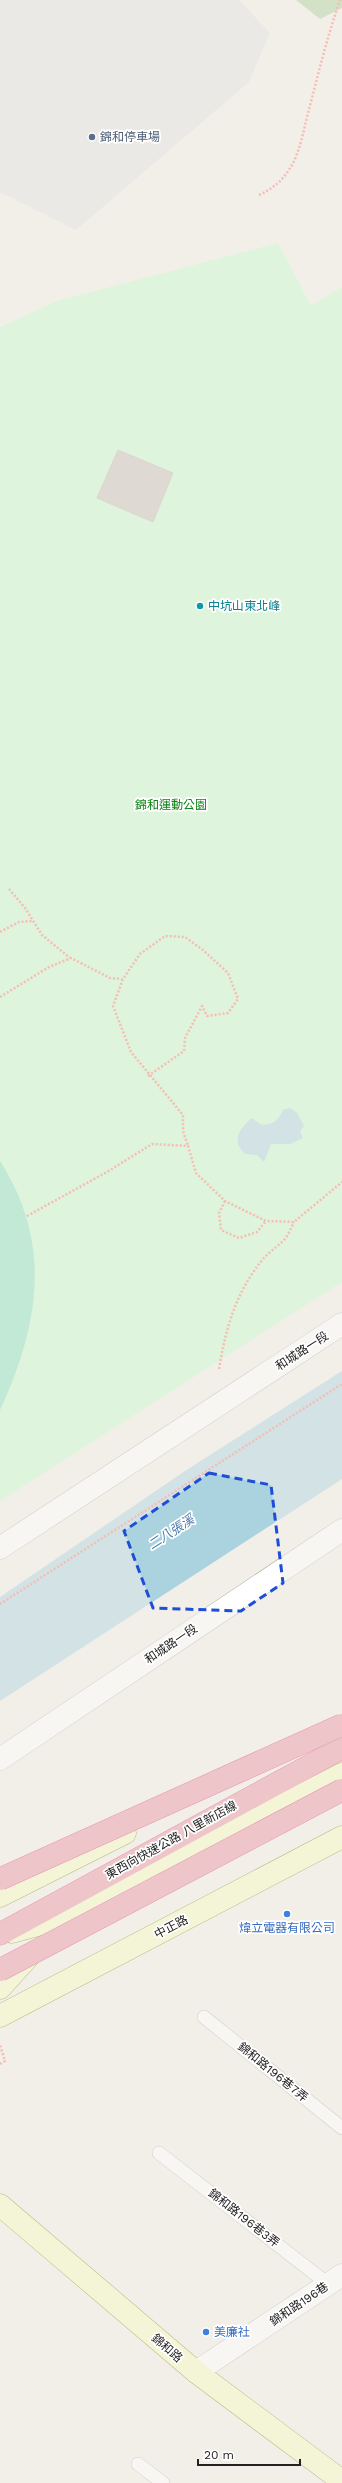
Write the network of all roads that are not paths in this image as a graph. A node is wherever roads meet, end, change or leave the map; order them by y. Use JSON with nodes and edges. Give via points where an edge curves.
{"nodes":[{"id":1,"x":342,"y":1324,"type":"edge"},
{"id":2,"x":342,"y":1530,"type":"edge"},
{"id":3,"x":0,"y":1548,"type":"edge"},
{"id":4,"x":342,"y":1724,"type":"edge"},
{"id":5,"x":342,"y":1748,"type":"edge"},
{"id":6,"x":0,"y":1759,"type":"edge"},
{"id":7,"x":342,"y":1774,"type":"edge"},
{"id":8,"x":342,"y":1790,"type":"edge"},
{"id":9,"x":342,"y":1837,"type":"edge"},
{"id":10,"x":0,"y":1879,"type":"edge"},
{"id":11,"x":0,"y":1896,"type":"edge"},
{"id":12,"x":64,"y":1918,"type":"junction"},
{"id":13,"x":0,"y":1935,"type":"edge"},
{"id":14,"x":0,"y":1970,"type":"edge"},
{"id":15,"x":0,"y":1988,"type":"edge"},
{"id":16,"x":0,"y":2016,"type":"edge"},
{"id":17,"x":204,"y":2017,"type":"dead end"},
{"id":18,"x":339,"y":2122,"type":"edge"},
{"id":19,"x":159,"y":2153,"type":"dead end"},
{"id":20,"x":0,"y":2205,"type":"edge"},
{"id":21,"x":335,"y":2280,"type":"edge"},
{"id":22,"x":196,"y":2372,"type":"junction"},
{"id":23,"x":138,"y":2464,"type":"dead end"},
{"id":24,"x":342,"y":2481,"type":"edge"},
{"id":25,"x":164,"y":2483,"type":"edge"}],
"edges":[{"from":1,"to":3,"type":"street","name":"和城路一段"},
{"from":2,"to":6,"type":"street","name":"和城路一段"},
{"from":4,"to":10,"type":"highway","bridge":true},
{"from":4,"to":11,"type":"main road"},
{"from":5,"to":13,"type":"highway","name":"東西向快速公路 八里新店線"},
{"from":7,"to":12,"type":"main road"},
{"from":8,"to":14,"type":"highway","bridge":true},
{"from":9,"to":16,"type":"main road","name":"中正路"},
{"from":12,"to":13,"type":"main road"},
{"from":12,"to":15,"type":"main road"},
{"from":17,"to":18,"type":"lane","name":"錦和路196巷7弄"},
{"from":19,"to":21,"type":"lane","name":"錦和路196巷3弄"},
{"from":20,"to":22,"type":"main road","name":"錦和路"},
{"from":21,"to":22,"type":"street","name":"錦和路196巷"},
{"from":22,"to":24,"type":"main road","name":"錦和路"},
{"from":23,"to":25,"type":"lane"}]}
